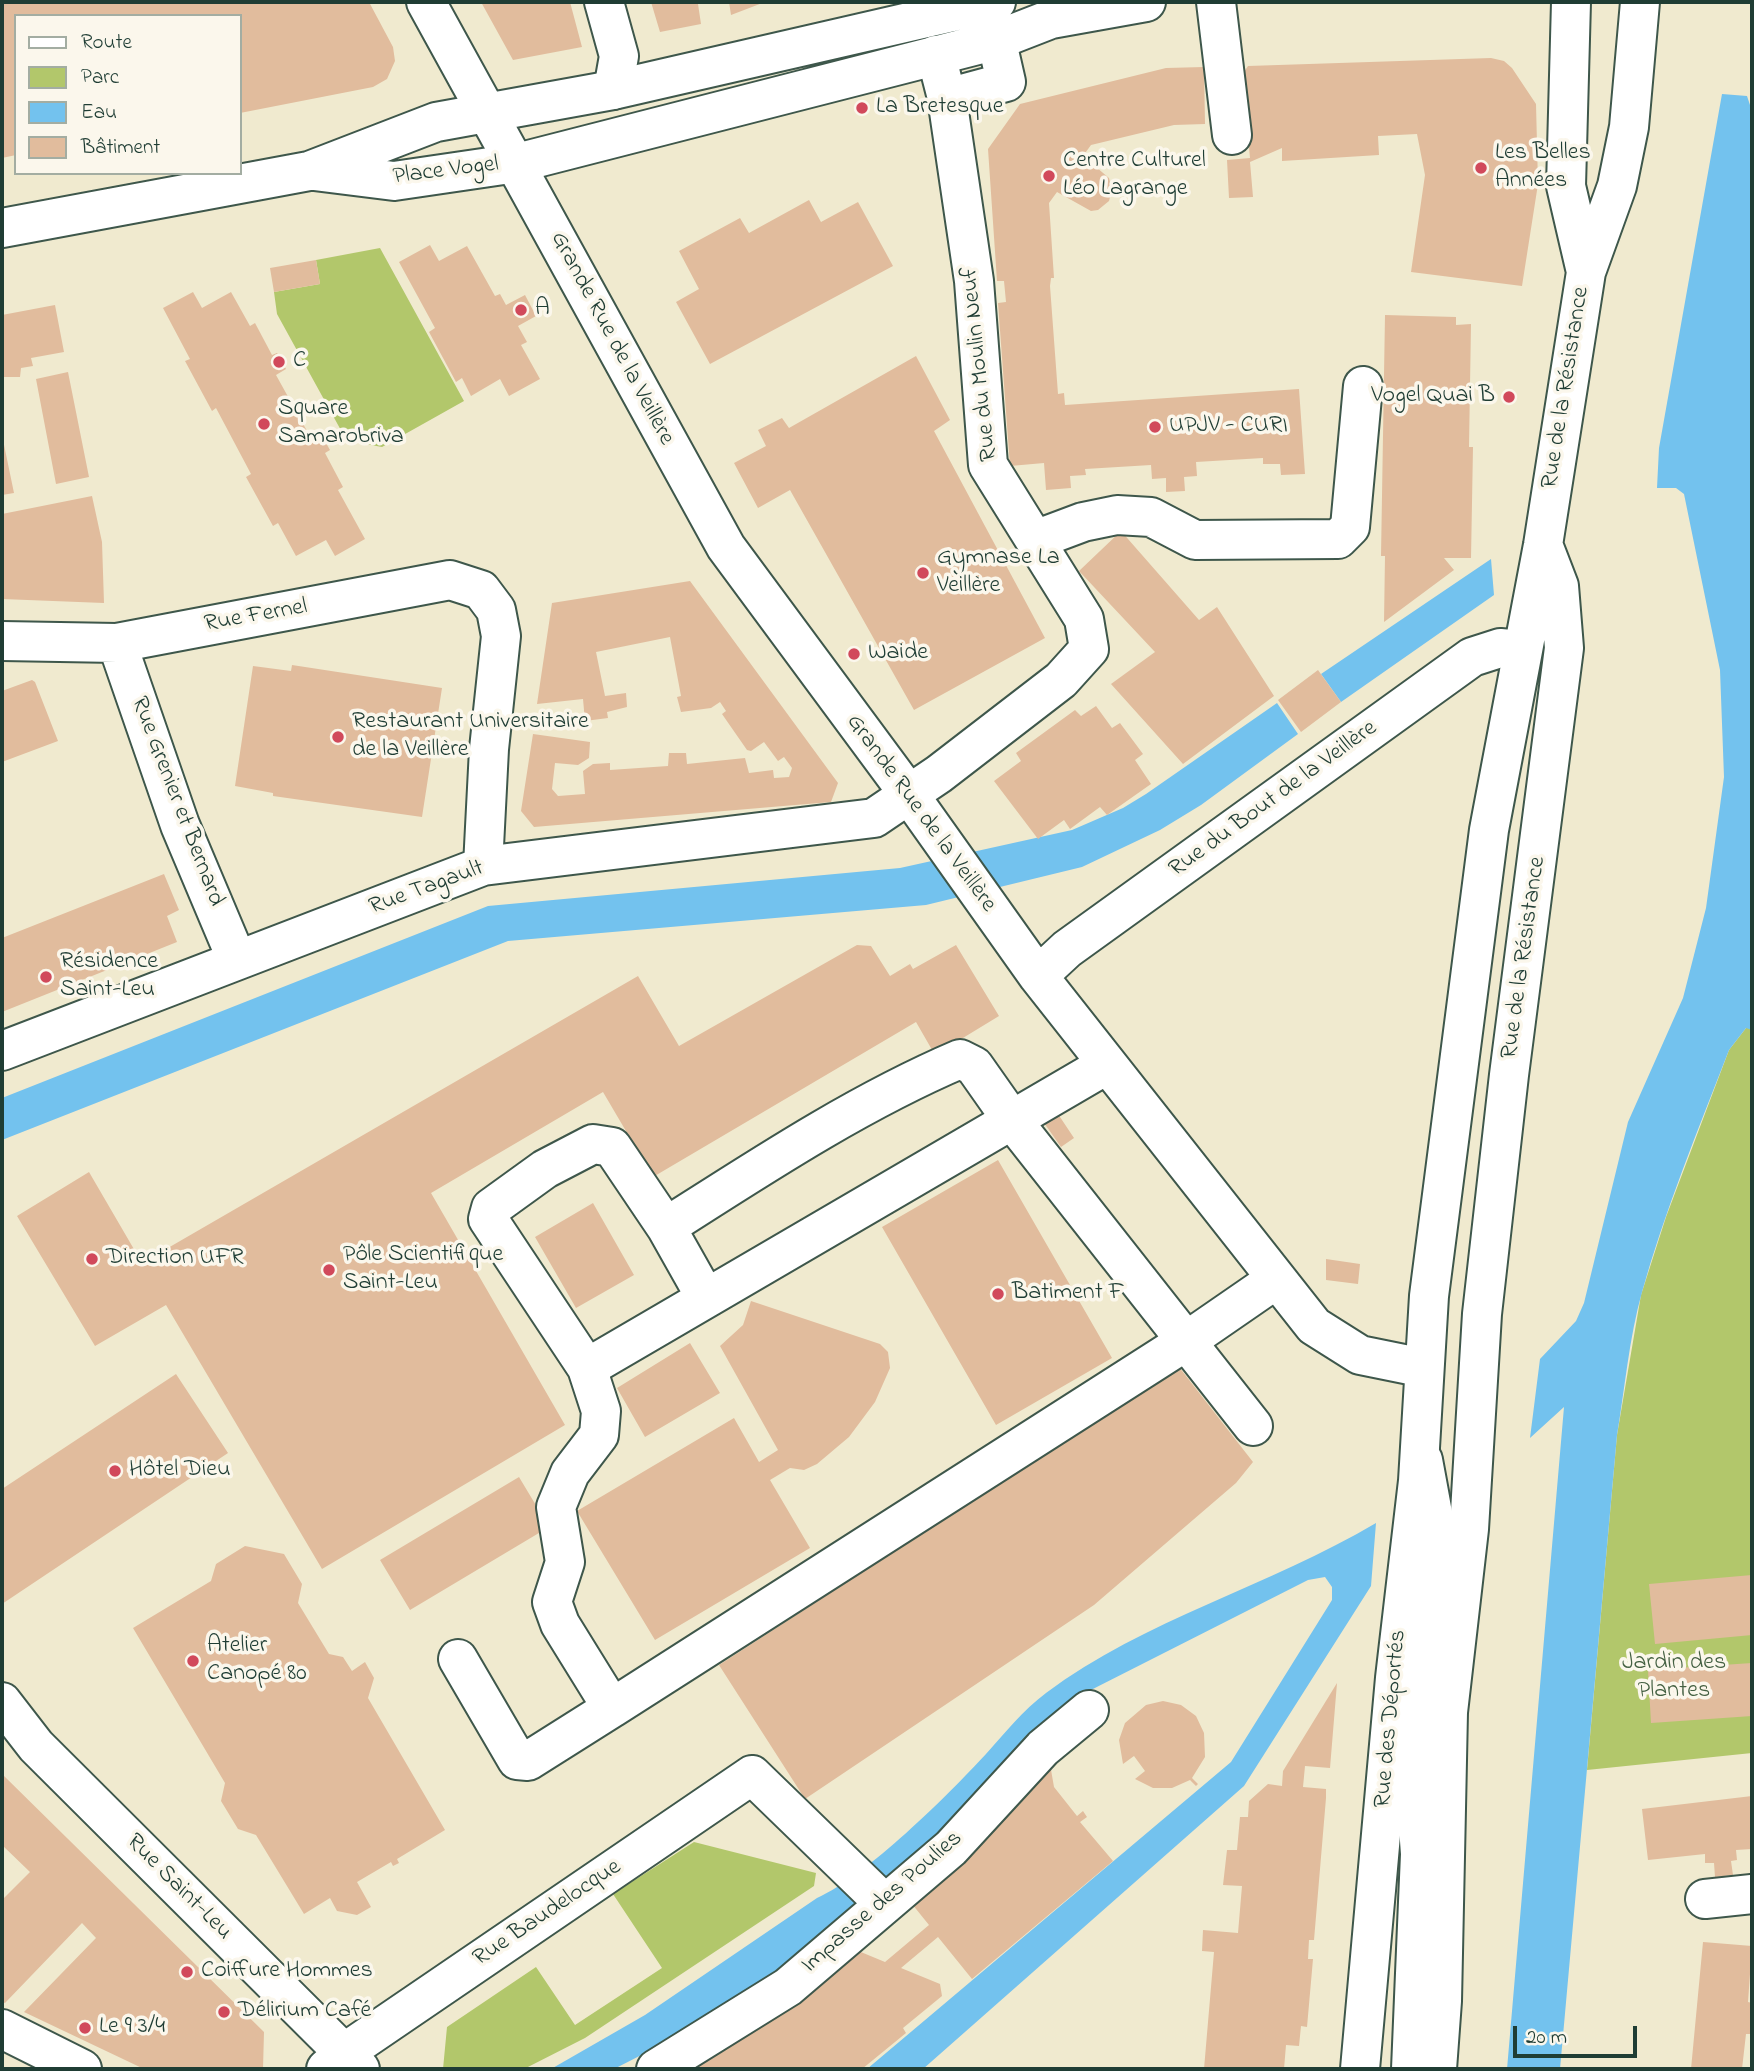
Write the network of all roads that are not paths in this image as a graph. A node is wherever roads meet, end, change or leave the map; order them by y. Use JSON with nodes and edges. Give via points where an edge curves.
{"nodes":[{"id":1,"x":426,"y":2,"type":"edge"},
{"id":2,"x":604,"y":2,"type":"edge"},
{"id":3,"x":990,"y":2,"type":"edge"},
{"id":4,"x":1146,"y":2,"type":"edge"},
{"id":5,"x":1216,"y":2,"type":"edge"},
{"id":6,"x":1571,"y":2,"type":"edge"},
{"id":7,"x":1640,"y":2,"type":"edge"},
{"id":8,"x":997,"y":40,"type":"junction"},
{"id":9,"x":936,"y":55,"type":"junction"},
{"id":10,"x":613,"y":90,"type":"junction"},
{"id":11,"x":947,"y":98,"type":"junction"},
{"id":12,"x":488,"y":111,"type":"junction"},
{"id":13,"x":1232,"y":135,"type":"dead end"},
{"id":14,"x":517,"y":163,"type":"junction"},
{"id":15,"x":309,"y":171,"type":"junction"},
{"id":16,"x":2,"y":228,"type":"edge"},
{"id":17,"x":1586,"y":272,"type":"junction"},
{"id":18,"x":1363,"y":386,"type":"dead end"},
{"id":19,"x":1035,"y":540,"type":"junction"},
{"id":20,"x":1543,"y":545,"type":"junction"},
{"id":21,"x":2,"y":640,"type":"edge"},
{"id":22,"x":117,"y":643,"type":"junction"},
{"id":23,"x":1089,"y":649,"type":"joint"},
{"id":24,"x":1521,"y":650,"type":"junction"},
{"id":25,"x":908,"y":793,"type":"junction"},
{"id":26,"x":483,"y":866,"type":"junction"},
{"id":27,"x":237,"y":960,"type":"junction"},
{"id":28,"x":1038,"y":976,"type":"junction"},
{"id":29,"x":2,"y":1051,"type":"edge"},
{"id":30,"x":1106,"y":1065,"type":"junction"},
{"id":31,"x":1012,"y":1120,"type":"junction"},
{"id":32,"x":666,"y":1227,"type":"junction"},
{"id":33,"x":1275,"y":1280,"type":"junction"},
{"id":34,"x":706,"y":1298,"type":"junction"},
{"id":35,"x":1188,"y":1340,"type":"junction"},
{"id":36,"x":587,"y":1368,"type":"junction"},
{"id":37,"x":1424,"y":1368,"type":"junction"},
{"id":38,"x":1254,"y":1426,"type":"dead end"},
{"id":39,"x":1420,"y":1447,"type":"junction"},
{"id":40,"x":458,"y":1660,"type":"dead end"},
{"id":41,"x":1395,"y":1678,"type":"junction"},
{"id":42,"x":2,"y":1702,"type":"edge"},
{"id":43,"x":611,"y":1708,"type":"junction"},
{"id":44,"x":1089,"y":1710,"type":"dead end"},
{"id":45,"x":1446,"y":1790,"type":"junction"},
{"id":46,"x":1752,"y":1894,"type":"edge"},
{"id":47,"x":1705,"y":1899,"type":"dead end"},
{"id":48,"x":885,"y":1905,"type":"junction"},
{"id":49,"x":2,"y":2029,"type":"edge"},
{"id":50,"x":343,"y":2064,"type":"edge"},
{"id":51,"x":82,"y":2069,"type":"edge"},
{"id":52,"x":656,"y":2069,"type":"edge"},
{"id":53,"x":1360,"y":2069,"type":"edge"},
{"id":54,"x":1411,"y":2069,"type":"edge"},
{"id":55,"x":1437,"y":2069,"type":"edge"}],
"edges":[{"from":1,"to":12,"type":"street","name":"Grande Rue de la Veillère"},
{"from":2,"to":10,"type":"street","via":[[619,56]]},
{"from":3,"to":8,"type":"street"},
{"from":3,"to":10,"type":"street","name":"Place Vogel"},
{"from":4,"to":8,"type":"street","name":"Place Vogel","via":[[1051,19]]},
{"from":5,"to":13,"type":"street"},
{"from":6,"to":17,"type":"street","name":"Rue de la Résistance","via":[[1566,186]]},
{"from":7,"to":17,"type":"street","name":"Rue de la Résistance","via":[[1629,127],[1618,186]]},
{"from":8,"to":9,"type":"street","name":"Place Vogel"},
{"from":8,"to":11,"type":"street","via":[[1006,82]]},
{"from":9,"to":11,"type":"street","name":"Rue du Moulin Neuf"},
{"from":9,"to":14,"type":"street","name":"Place Vogel"},
{"from":10,"to":12,"type":"street","name":"Place Vogel"},
{"from":11,"to":19,"type":"street","name":"Rue du Moulin Neuf","via":[[974,281],[988,465]]},
{"from":12,"to":14,"type":"street","name":"Grande Rue de la Veillère"},
{"from":12,"to":15,"type":"street","name":"Place Vogel","via":[[436,122]]},
{"from":14,"to":15,"type":"street","name":"Place Vogel","via":[[394,181]]},
{"from":14,"to":25,"type":"street","name":"Grande Rue de la Veillère","via":[[726,547]]},
{"from":15,"to":16,"type":"street"},
{"from":17,"to":20,"type":"street","name":"Rue de la Résistance"},
{"from":18,"to":19,"type":"street","via":[[1350,527],[1338,539],[1195,540],[1151,517],[1117,514]]},
{"from":19,"to":23,"type":"street","name":"Rue du Moulin Neuf","via":[[1084,619]]},
{"from":20,"to":24,"type":"street","name":"Rue de la Résistance"},
{"from":20,"to":45,"type":"street","name":"Rue de la Résistance","via":[[1559,586],[1564,648],[1509,1074],[1477,1375],[1469,1529],[1448,1712]]},
{"from":21,"to":22,"type":"street","name":"Rue Fernel"},
{"from":22,"to":26,"type":"street","name":"Rue Fernel","via":[[450,580],[481,590],[496,610],[500,636]]},
{"from":22,"to":27,"type":"street","name":"Rue Grenier et Bernard","via":[[180,825]]},
{"from":23,"to":25,"type":"street","name":"Rue Tagault","via":[[1061,680]]},
{"from":24,"to":28,"type":"street","name":"Rue du Bout de la Veillère","via":[[1500,648],[1472,657],[1067,949]]},
{"from":24,"to":37,"type":"street","name":"Rue de la Résistance","via":[[1489,830],[1429,1296]]},
{"from":25,"to":26,"type":"street","name":"Rue Tagault","via":[[874,818]]},
{"from":25,"to":28,"type":"street","name":"Grande Rue de la Veillère"},
{"from":26,"to":27,"type":"street","name":"Rue Tagault"},
{"from":27,"to":29,"type":"street","name":"Rue Tagault"},
{"from":28,"to":30,"type":"street","name":"Grande Rue de la Veillère"},
{"from":30,"to":31,"type":"street"},
{"from":30,"to":33,"type":"street","name":"Grande Rue de la Veillère"},
{"from":31,"to":32,"type":"street","via":[[974,1066],[960,1059],[921,1076]]},
{"from":31,"to":34,"type":"street"},
{"from":31,"to":35,"type":"street"},
{"from":32,"to":34,"type":"street"},
{"from":32,"to":36,"type":"street","via":[[612,1147],[593,1144],[545,1169],[491,1208],[488,1219]]},
{"from":33,"to":35,"type":"street"},
{"from":33,"to":37,"type":"street","name":"Grande Rue de la Veillère","via":[[1314,1326],[1360,1355]]},
{"from":34,"to":36,"type":"street"},
{"from":35,"to":38,"type":"street"},
{"from":35,"to":43,"type":"street"},
{"from":36,"to":43,"type":"street","via":[[601,1411],[599,1435],[570,1473],[556,1507],[565,1562],[552,1602],[559,1624]]},
{"from":37,"to":39,"type":"street","name":"Rue des Déportés"},
{"from":39,"to":41,"type":"street","name":"Rue des Déportés"},
{"from":39,"to":45,"type":"street","via":[[1441,1557],[1428,1703]]},
{"from":40,"to":43,"type":"street","via":[[517,1760],[528,1761]]},
{"from":41,"to":53,"type":"street","name":"Rue des Déportés"},
{"from":41,"to":54,"type":"street","via":[[1415,1785],[1420,1854]]},
{"from":42,"to":50,"type":"street","name":"Rue Saint-Leu","via":[[36,1746]]},
{"from":44,"to":48,"type":"street","name":"Impasse des Poulies","via":[[1043,1748],[951,1847]]},
{"from":45,"to":55,"type":"street"},
{"from":46,"to":47,"type":"street"},
{"from":48,"to":50,"type":"street","name":"Rue Baudelocque","via":[[752,1774]]},
{"from":48,"to":52,"type":"street","name":"Impasse des Poulies","via":[[788,1987]]},
{"from":49,"to":51,"type":"street"}]}
